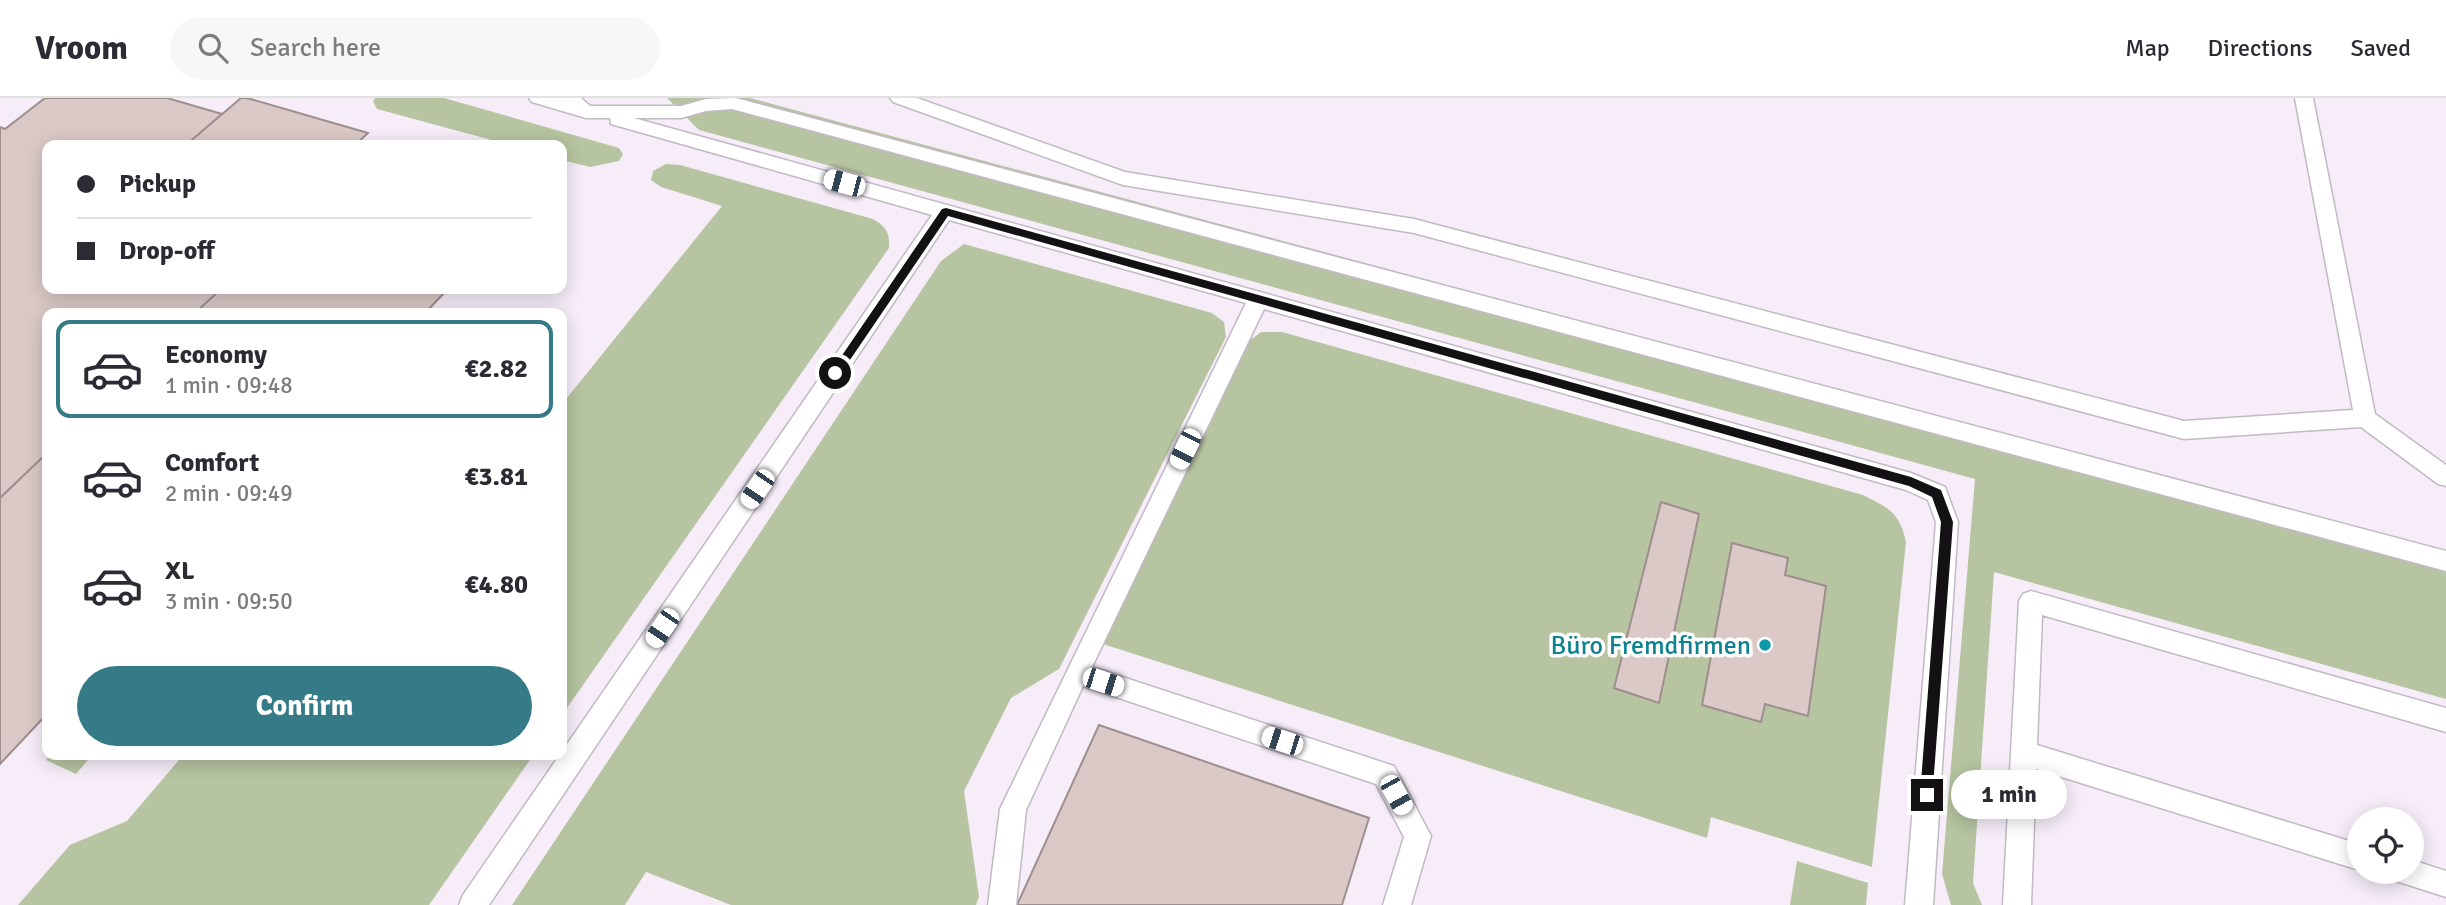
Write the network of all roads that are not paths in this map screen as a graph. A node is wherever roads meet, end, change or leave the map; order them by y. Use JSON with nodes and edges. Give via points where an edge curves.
{"nodes":[{"id":1,"x":538,"y":98,"type":"edge"},
{"id":2,"x":899,"y":98,"type":"edge"},
{"id":3,"x":2305,"y":98,"type":"edge"},
{"id":4,"x":580,"y":103,"type":"edge"},
{"id":5,"x":946,"y":211,"type":"junction"},
{"id":6,"x":1258,"y":299,"type":"junction"},
{"id":7,"x":2365,"y":418,"type":"junction"},
{"id":8,"x":2446,"y":477,"type":"edge"},
{"id":9,"x":2446,"y":561,"type":"edge"},
{"id":10,"x":1077,"y":673,"type":"junction"},
{"id":11,"x":2446,"y":720,"type":"edge"},
{"id":12,"x":2024,"y":753,"type":"junction"},
{"id":13,"x":2347,"y":853,"type":"edge"},
{"id":14,"x":2424,"y":877,"type":"edge"},
{"id":15,"x":2446,"y":884,"type":"edge"},
{"id":16,"x":473,"y":905,"type":"edge"},
{"id":17,"x":1002,"y":905,"type":"edge"},
{"id":18,"x":1396,"y":905,"type":"edge"},
{"id":19,"x":1919,"y":905,"type":"edge"},
{"id":20,"x":2017,"y":905,"type":"edge"}],
"edges":[{"from":1,"to":4,"type":"lane"},
{"from":2,"to":7,"type":"lane","via":[[1123,178],[1414,226],[2184,430]]},
{"from":3,"to":7,"type":"lane"},
{"from":4,"to":5,"type":"lane"},
{"from":4,"to":9,"type":"lane","via":[[681,112],[732,103]]},
{"from":5,"to":6,"type":"lane"},
{"from":5,"to":16,"type":"lane"},
{"from":6,"to":10,"type":"lane"},
{"from":6,"to":19,"type":"lane","via":[[1911,482],[1937,494],[1947,522]]},
{"from":7,"to":8,"type":"lane"},
{"from":10,"to":17,"type":"lane","via":[[1013,809]]},
{"from":10,"to":18,"type":"lane","via":[[1385,775],[1418,835]]},
{"from":11,"to":12,"type":"lane","via":[[2031,601]]},
{"from":12,"to":13,"type":"lane"},
{"from":12,"to":20,"type":"lane"},
{"from":14,"to":15,"type":"lane"}]}
